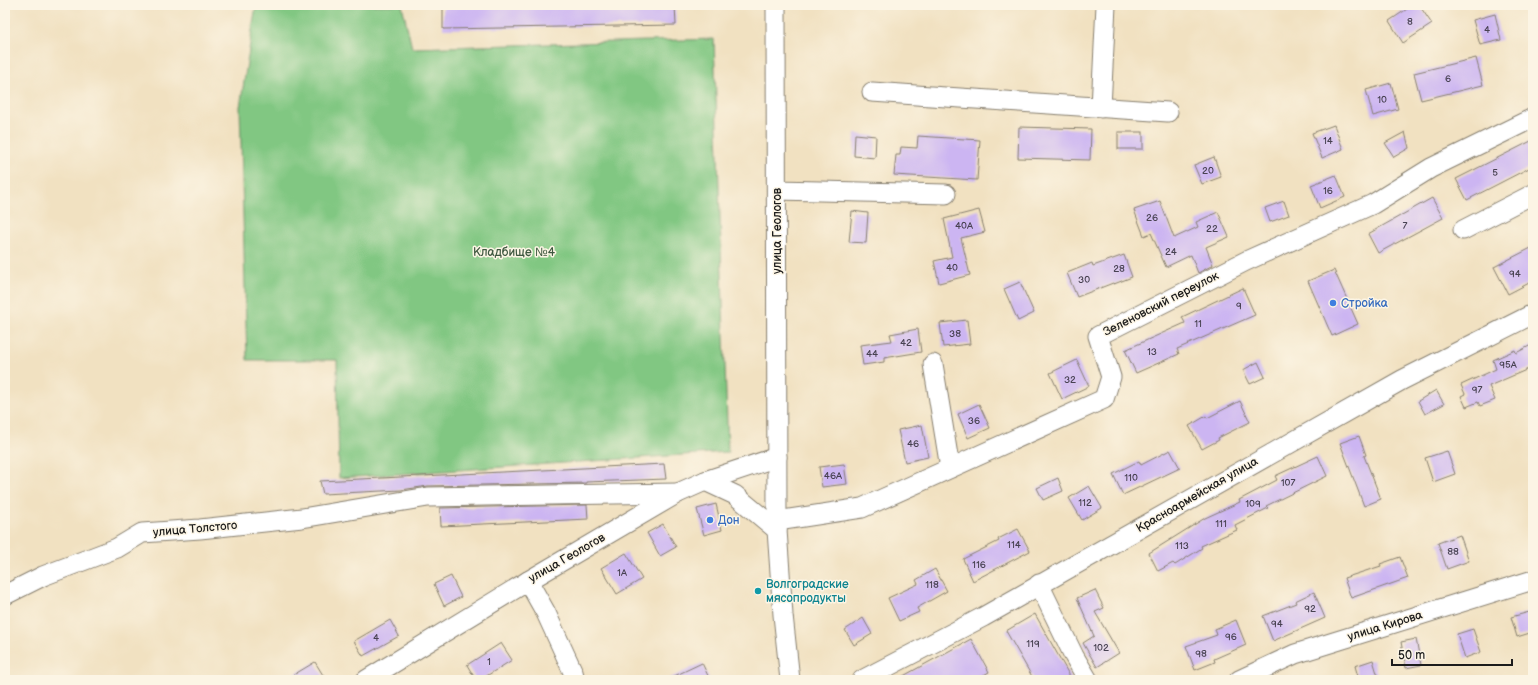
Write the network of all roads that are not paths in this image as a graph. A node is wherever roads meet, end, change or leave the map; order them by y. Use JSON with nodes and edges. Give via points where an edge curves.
{"nodes":[{"id":1,"x":776,"y":5,"type":"edge"},
{"id":2,"x":1106,"y":5,"type":"edge"},
{"id":3,"x":872,"y":92,"type":"dead end"},
{"id":4,"x":1101,"y":108,"type":"junction"},
{"id":5,"x":1168,"y":112,"type":"dead end"},
{"id":6,"x":1533,"y":118,"type":"edge"},
{"id":7,"x":777,"y":190,"type":"junction"},
{"id":8,"x":946,"y":194,"type":"dead end"},
{"id":9,"x":1533,"y":194,"type":"edge"},
{"id":10,"x":1463,"y":230,"type":"dead end"},
{"id":11,"x":1533,"y":314,"type":"edge"},
{"id":12,"x":933,"y":364,"type":"dead end"},
{"id":13,"x":777,"y":457,"type":"junction"},
{"id":14,"x":950,"y":468,"type":"junction"},
{"id":15,"x":705,"y":481,"type":"junction"},
{"id":16,"x":678,"y":493,"type":"junction"},
{"id":17,"x":777,"y":526,"type":"junction"},
{"id":18,"x":1533,"y":580,"type":"edge"},
{"id":19,"x":528,"y":581,"type":"junction"},
{"id":20,"x":1039,"y":584,"type":"junction"},
{"id":21,"x":5,"y":595,"type":"edge"},
{"id":22,"x":366,"y":680,"type":"edge"},
{"id":23,"x":575,"y":680,"type":"edge"},
{"id":24,"x":790,"y":680,"type":"edge"},
{"id":25,"x":862,"y":680,"type":"edge"},
{"id":26,"x":1088,"y":680,"type":"edge"},
{"id":27,"x":1239,"y":680,"type":"edge"}],
"edges":[{"from":1,"to":7,"type":"street","name":"улица Геологов"},
{"from":2,"to":4,"type":"street"},
{"from":3,"to":4,"type":"street"},
{"from":4,"to":5,"type":"street"},
{"from":6,"to":14,"type":"street","name":"Зеленовский переулок","via":[[1431,168],[1373,204],[1246,262],[1098,336],[1111,377],[1104,399]]},
{"from":7,"to":8,"type":"street"},
{"from":7,"to":13,"type":"street","name":"улица Геологов"},
{"from":9,"to":10,"type":"street"},
{"from":11,"to":20,"type":"street","name":"Красноармейская улица","via":[[1402,380]]},
{"from":12,"to":14,"type":"street"},
{"from":13,"to":15,"type":"street","name":"улица Геологов"},
{"from":13,"to":17,"type":"street","name":"улица Геологов"},
{"from":14,"to":17,"type":"street","name":"Зеленовский переулок","via":[[862,508]]},
{"from":15,"to":16,"type":"street","name":"улица Геологов"},
{"from":15,"to":17,"type":"street","via":[[736,495]]},
{"from":16,"to":19,"type":"street","name":"улица Геологов"},
{"from":16,"to":21,"type":"street","name":"улица Толстого","via":[[428,497],[302,518],[142,533],[117,548],[44,576]]},
{"from":17,"to":24,"type":"street","name":"улица Геологов"},
{"from":18,"to":27,"type":"street","name":"улица Кирова","via":[[1295,654]]},
{"from":19,"to":22,"type":"street","name":"улица Геологов"},
{"from":19,"to":23,"type":"street","via":[[558,639]]},
{"from":20,"to":25,"type":"street","name":"Красноармейская улица","via":[[983,617]]},
{"from":20,"to":26,"type":"street"}]}
